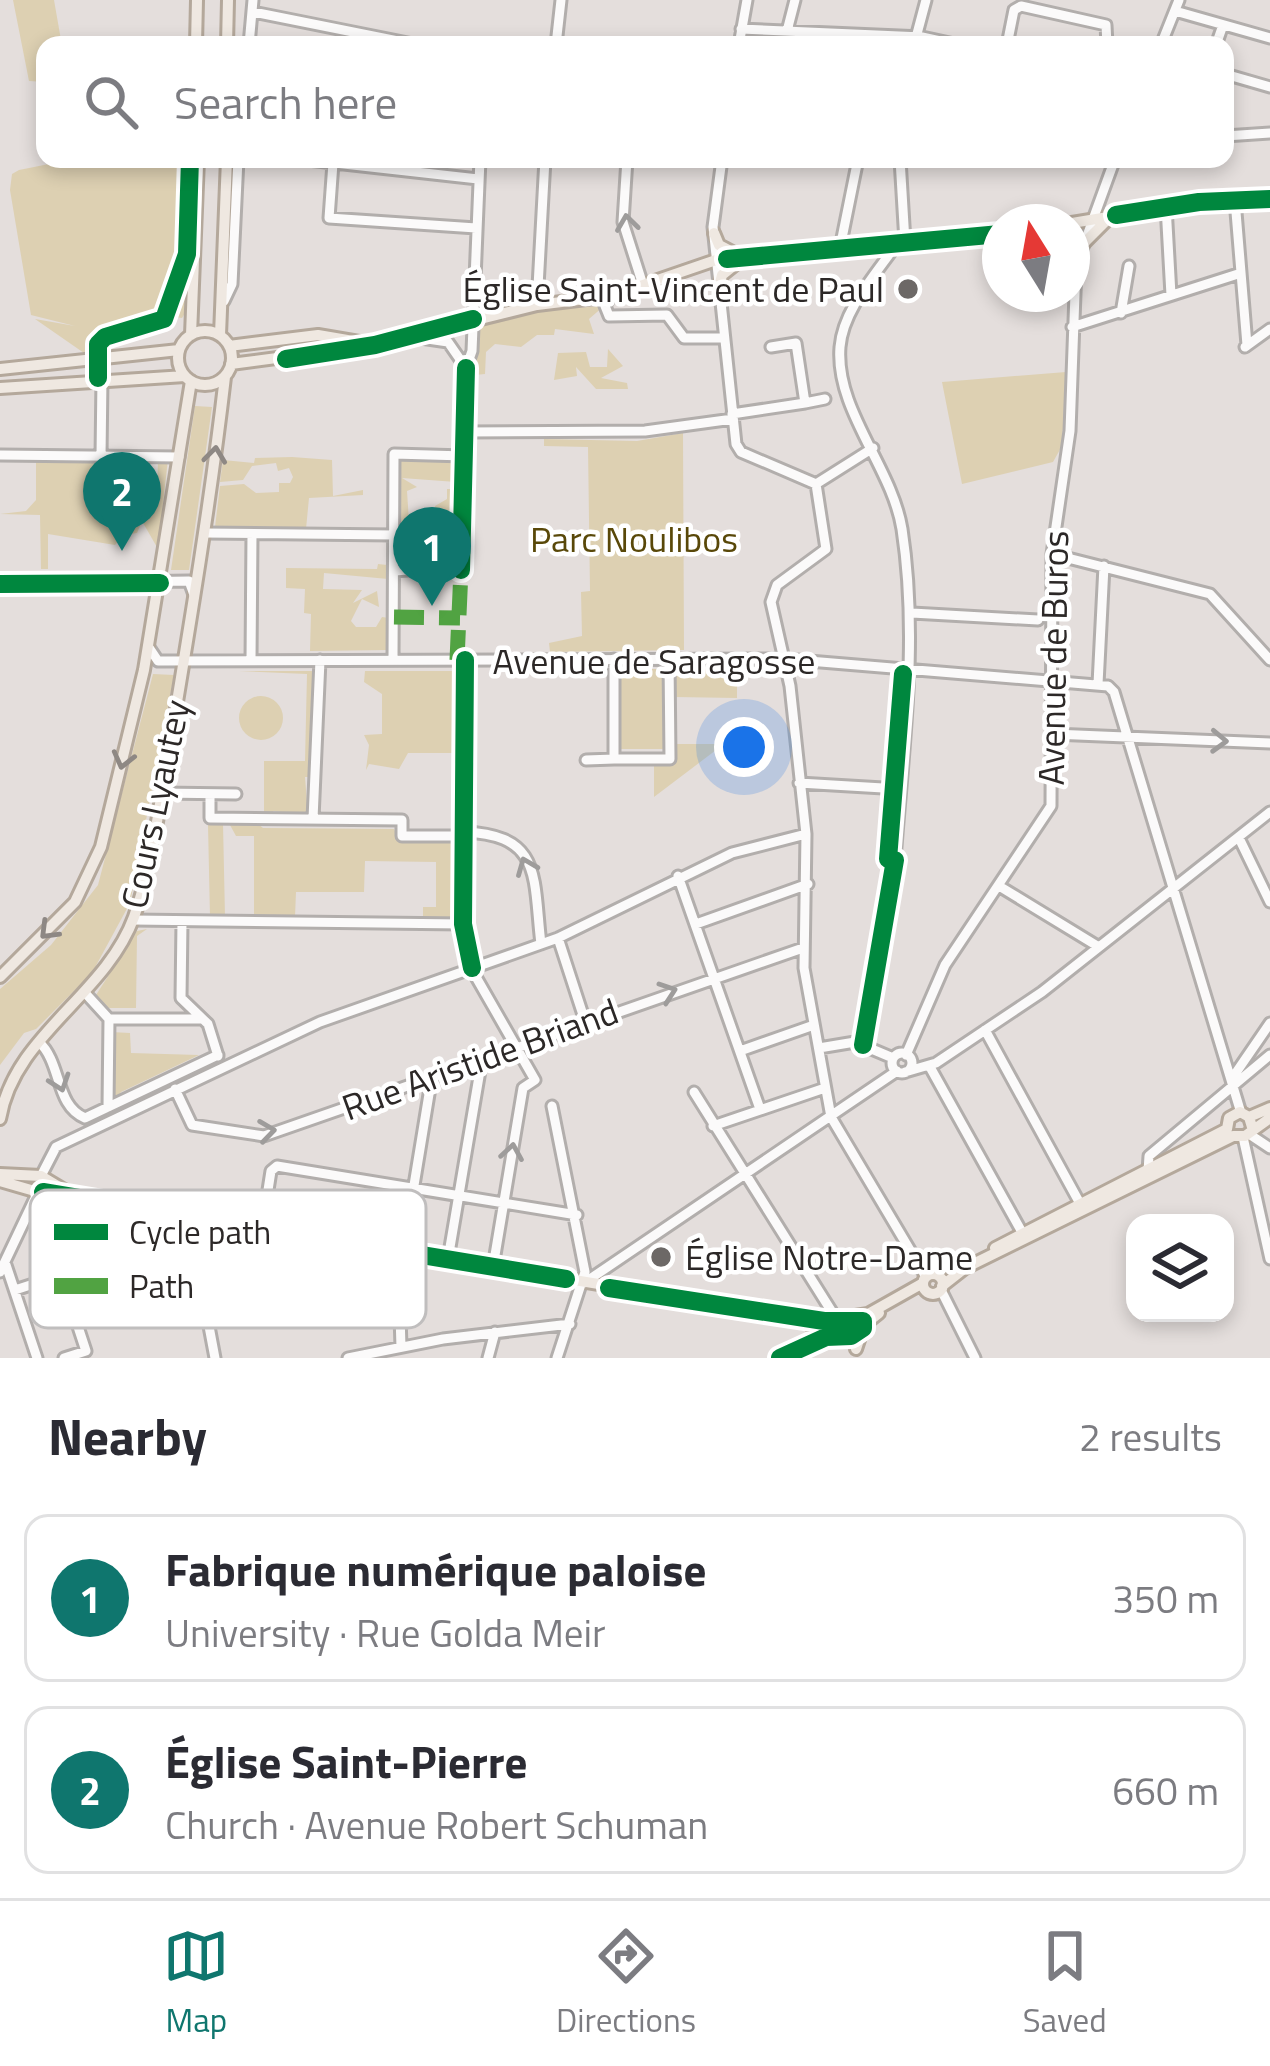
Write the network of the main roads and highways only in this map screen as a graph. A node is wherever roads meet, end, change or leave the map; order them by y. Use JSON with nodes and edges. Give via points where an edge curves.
{"nodes":[{"id":1,"x":196,"y":0,"type":"edge"},
{"id":2,"x":228,"y":0,"type":"edge"},
{"id":3,"x":196,"y":36,"type":"edge"},
{"id":4,"x":226,"y":36,"type":"edge"},
{"id":5,"x":198,"y":168,"type":"edge"},
{"id":6,"x":226,"y":168,"type":"edge"},
{"id":7,"x":1270,"y":199,"type":"edge"},
{"id":8,"x":1111,"y":216,"type":"junction"},
{"id":9,"x":1090,"y":220,"type":"edge"},
{"id":10,"x":714,"y":233,"type":"road end"},
{"id":11,"x":982,"y":235,"type":"edge"},
{"id":12,"x":1090,"y":237,"type":"edge"},
{"id":13,"x":745,"y":257,"type":"junction"},
{"id":14,"x":719,"y":287,"type":"road end"},
{"id":15,"x":220,"y":334,"type":"junction"},
{"id":16,"x":191,"y":335,"type":"junction"},
{"id":17,"x":374,"y":345,"type":"junction"},
{"id":18,"x":229,"y":346,"type":"junction"},
{"id":19,"x":179,"y":350,"type":"junction"},
{"id":20,"x":74,"y":361,"type":"junction"},
{"id":21,"x":232,"y":364,"type":"junction"},
{"id":22,"x":0,"y":369,"type":"edge"},
{"id":23,"x":225,"y":377,"type":"junction"},
{"id":24,"x":188,"y":379,"type":"junction"},
{"id":25,"x":76,"y":380,"type":"junction"},
{"id":26,"x":0,"y":388,"type":"edge"},
{"id":27,"x":0,"y":976,"type":"edge"},
{"id":28,"x":1270,"y":1108,"type":"edge"},
{"id":29,"x":1270,"y":1118,"type":"edge"},
{"id":30,"x":0,"y":1119,"type":"edge"},
{"id":31,"x":1241,"y":1126,"type":"junction"},
{"id":32,"x":0,"y":1160,"type":"edge"},
{"id":33,"x":0,"y":1178,"type":"edge"},
{"id":34,"x":39,"y":1184,"type":"junction"},
{"id":35,"x":59,"y":1190,"type":"edge"},
{"id":36,"x":1082,"y":1208,"type":"junction"},
{"id":37,"x":426,"y":1255,"type":"edge"},
{"id":38,"x":933,"y":1284,"type":"junction"},
{"id":39,"x":826,"y":1327,"type":"junction"},
{"id":40,"x":858,"y":1336,"type":"edge"}],
"edges":[{"from":1,"to":3,"type":"main road"},
{"from":2,"to":4,"type":"main road"},
{"from":5,"to":16,"type":"main road"},
{"from":6,"to":15,"type":"main road"},
{"from":7,"to":8,"type":"main road"},
{"from":8,"to":9,"type":"main road"},
{"from":8,"to":12,"type":"main road"},
{"from":10,"to":13,"type":"main road","via":[[727,251]]},
{"from":11,"to":13,"type":"main road"},
{"from":13,"to":14,"type":"main road"},
{"from":13,"to":17,"type":"main road","via":[[611,296],[537,304]]},
{"from":15,"to":16,"type":"main road"},
{"from":15,"to":18,"type":"main road"},
{"from":16,"to":19,"type":"main road"},
{"from":17,"to":18,"type":"main road","via":[[318,335]]},
{"from":17,"to":21,"type":"main road"},
{"from":18,"to":21,"type":"main road"},
{"from":19,"to":20,"type":"main road"},
{"from":19,"to":24,"type":"main road"},
{"from":20,"to":22,"type":"main road"},
{"from":20,"to":25,"type":"main road"},
{"from":21,"to":23,"type":"main road"},
{"from":23,"to":24,"type":"main road","via":[[208,385]]},
{"from":30,"to":23,"type":"main road","name":"Cours Lyautey","one_way":true,"via":[[13,1076],[87,995],[133,920],[184,661]]},
{"from":24,"to":25,"type":"main road"},
{"from":24,"to":27,"type":"main road","one_way":true,"via":[[137,705],[88,878],[60,920]]},
{"from":25,"to":26,"type":"main road"},
{"from":28,"to":31,"type":"main road"},
{"from":29,"to":31,"type":"main road"},
{"from":31,"to":36,"type":"main road"},
{"from":31,"to":36,"type":"main road"},
{"from":32,"to":34,"type":"main road"},
{"from":33,"to":34,"type":"main road"},
{"from":34,"to":35,"type":"main road"},
{"from":36,"to":38,"type":"main road"},
{"from":36,"to":38,"type":"main road"},
{"from":37,"to":39,"type":"main road"},
{"from":38,"to":40,"type":"main road"},
{"from":39,"to":40,"type":"main road"},
{"from":39,"to":40,"type":"main road"}]}
